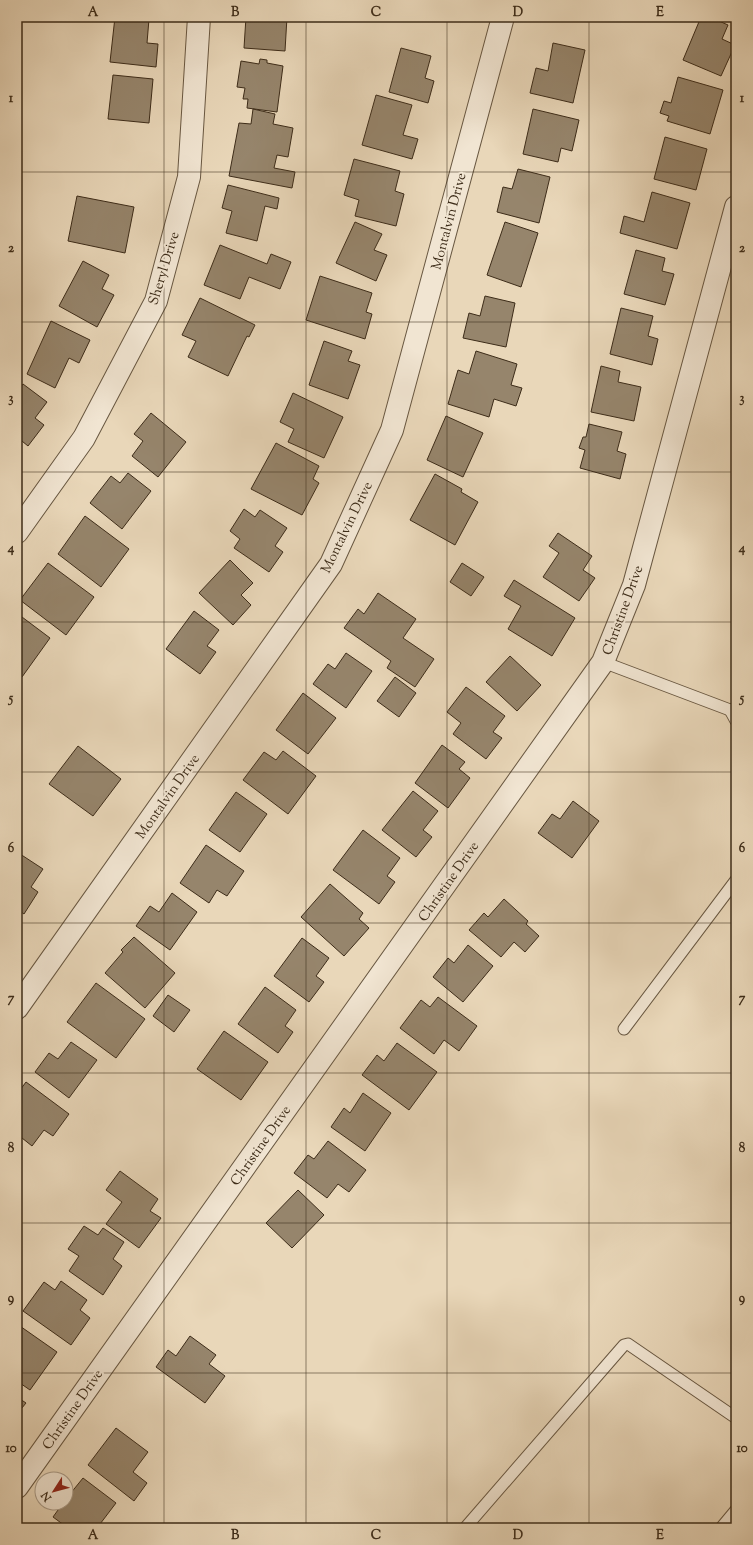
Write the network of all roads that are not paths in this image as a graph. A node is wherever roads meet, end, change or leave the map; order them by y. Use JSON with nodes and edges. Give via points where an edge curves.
{"nodes":[{"id":1,"x":199,"y":17,"type":"edge"},
{"id":2,"x":503,"y":17,"type":"edge"},
{"id":3,"x":736,"y":207,"type":"edge"},
{"id":4,"x":17,"y":532,"type":"edge"},
{"id":5,"x":603,"y":662,"type":"junction"},
{"id":6,"x":733,"y":709,"type":"edge"},
{"id":7,"x":736,"y":721,"type":"edge"},
{"id":8,"x":736,"y":880,"type":"edge"},
{"id":9,"x":17,"y":1008,"type":"edge"},
{"id":10,"x":624,"y":1029,"type":"dead end"},
{"id":11,"x":736,"y":1418,"type":"edge"},
{"id":12,"x":17,"y":1487,"type":"edge"},
{"id":13,"x":736,"y":1510,"type":"edge"},
{"id":14,"x":465,"y":1528,"type":"edge"},
{"id":15,"x":721,"y":1528,"type":"edge"}],
"edges":[{"from":1,"to":4,"type":"street","name":"Sheryl Drive","via":[[189,177],[156,301],[84,438]]},
{"from":2,"to":9,"type":"street","name":"Montalvin Drive","via":[[392,430],[331,564]]},
{"from":3,"to":5,"type":"street","name":"Christine Drive","via":[[634,585]]},
{"from":5,"to":6,"type":"lane"},
{"from":5,"to":12,"type":"street","name":"Christine Drive"},
{"from":6,"to":7,"type":"lane"},
{"from":8,"to":10,"type":"lane"},
{"from":11,"to":14,"type":"lane","via":[[628,1344]]},
{"from":13,"to":15,"type":"lane"}]}
